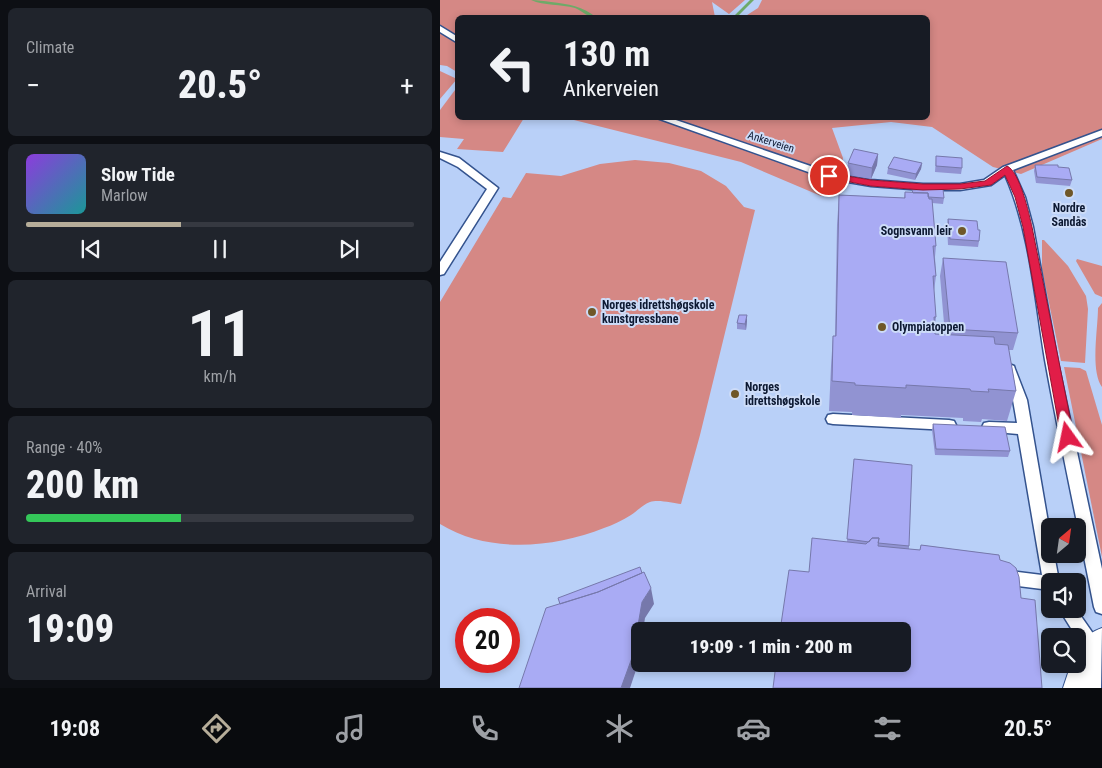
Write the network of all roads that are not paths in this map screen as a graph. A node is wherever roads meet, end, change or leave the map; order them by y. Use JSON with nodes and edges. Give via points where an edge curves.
{"nodes":[{"id":1,"x":440,"y":28,"type":"edge"},
{"id":2,"x":455,"y":39,"type":"edge"},
{"id":3,"x":668,"y":120,"type":"edge"},
{"id":4,"x":1102,"y":133,"type":"edge"},
{"id":5,"x":440,"y":155,"type":"edge"},
{"id":6,"x":1007,"y":169,"type":"junction"},
{"id":7,"x":440,"y":272,"type":"edge"},
{"id":8,"x":997,"y":360,"type":"edge"},
{"id":9,"x":833,"y":419,"type":"dead end"},
{"id":10,"x":1024,"y":429,"type":"junction"},
{"id":11,"x":1049,"y":573,"type":"edge"},
{"id":12,"x":986,"y":575,"type":"edge"},
{"id":13,"x":1041,"y":581,"type":"edge"},
{"id":14,"x":1102,"y":607,"type":"edge"},
{"id":15,"x":1074,"y":618,"type":"edge"},
{"id":16,"x":1099,"y":649,"type":"edge"},
{"id":17,"x":1082,"y":688,"type":"edge"}],
"edges":[{"from":1,"to":2,"type":"lane"},
{"from":3,"to":6,"type":"lane","name":"Ankerveien","via":[[829,176],[857,182],[923,187],[973,186],[987,183]]},
{"from":4,"to":6,"type":"lane","name":"Ankerveien"},
{"from":5,"to":7,"type":"lane","via":[[462,164],[493,188]]},
{"from":6,"to":14,"type":"lane","via":[[1020,197],[1028,227]]},
{"from":8,"to":10,"type":"lane","via":[[1010,370],[1020,400]]},
{"from":9,"to":10,"type":"lane"},
{"from":10,"to":11,"type":"lane"},
{"from":12,"to":13,"type":"lane"},
{"from":15,"to":16,"type":"lane"},
{"from":16,"to":17,"type":"street","via":[[1086,670]]}]}
